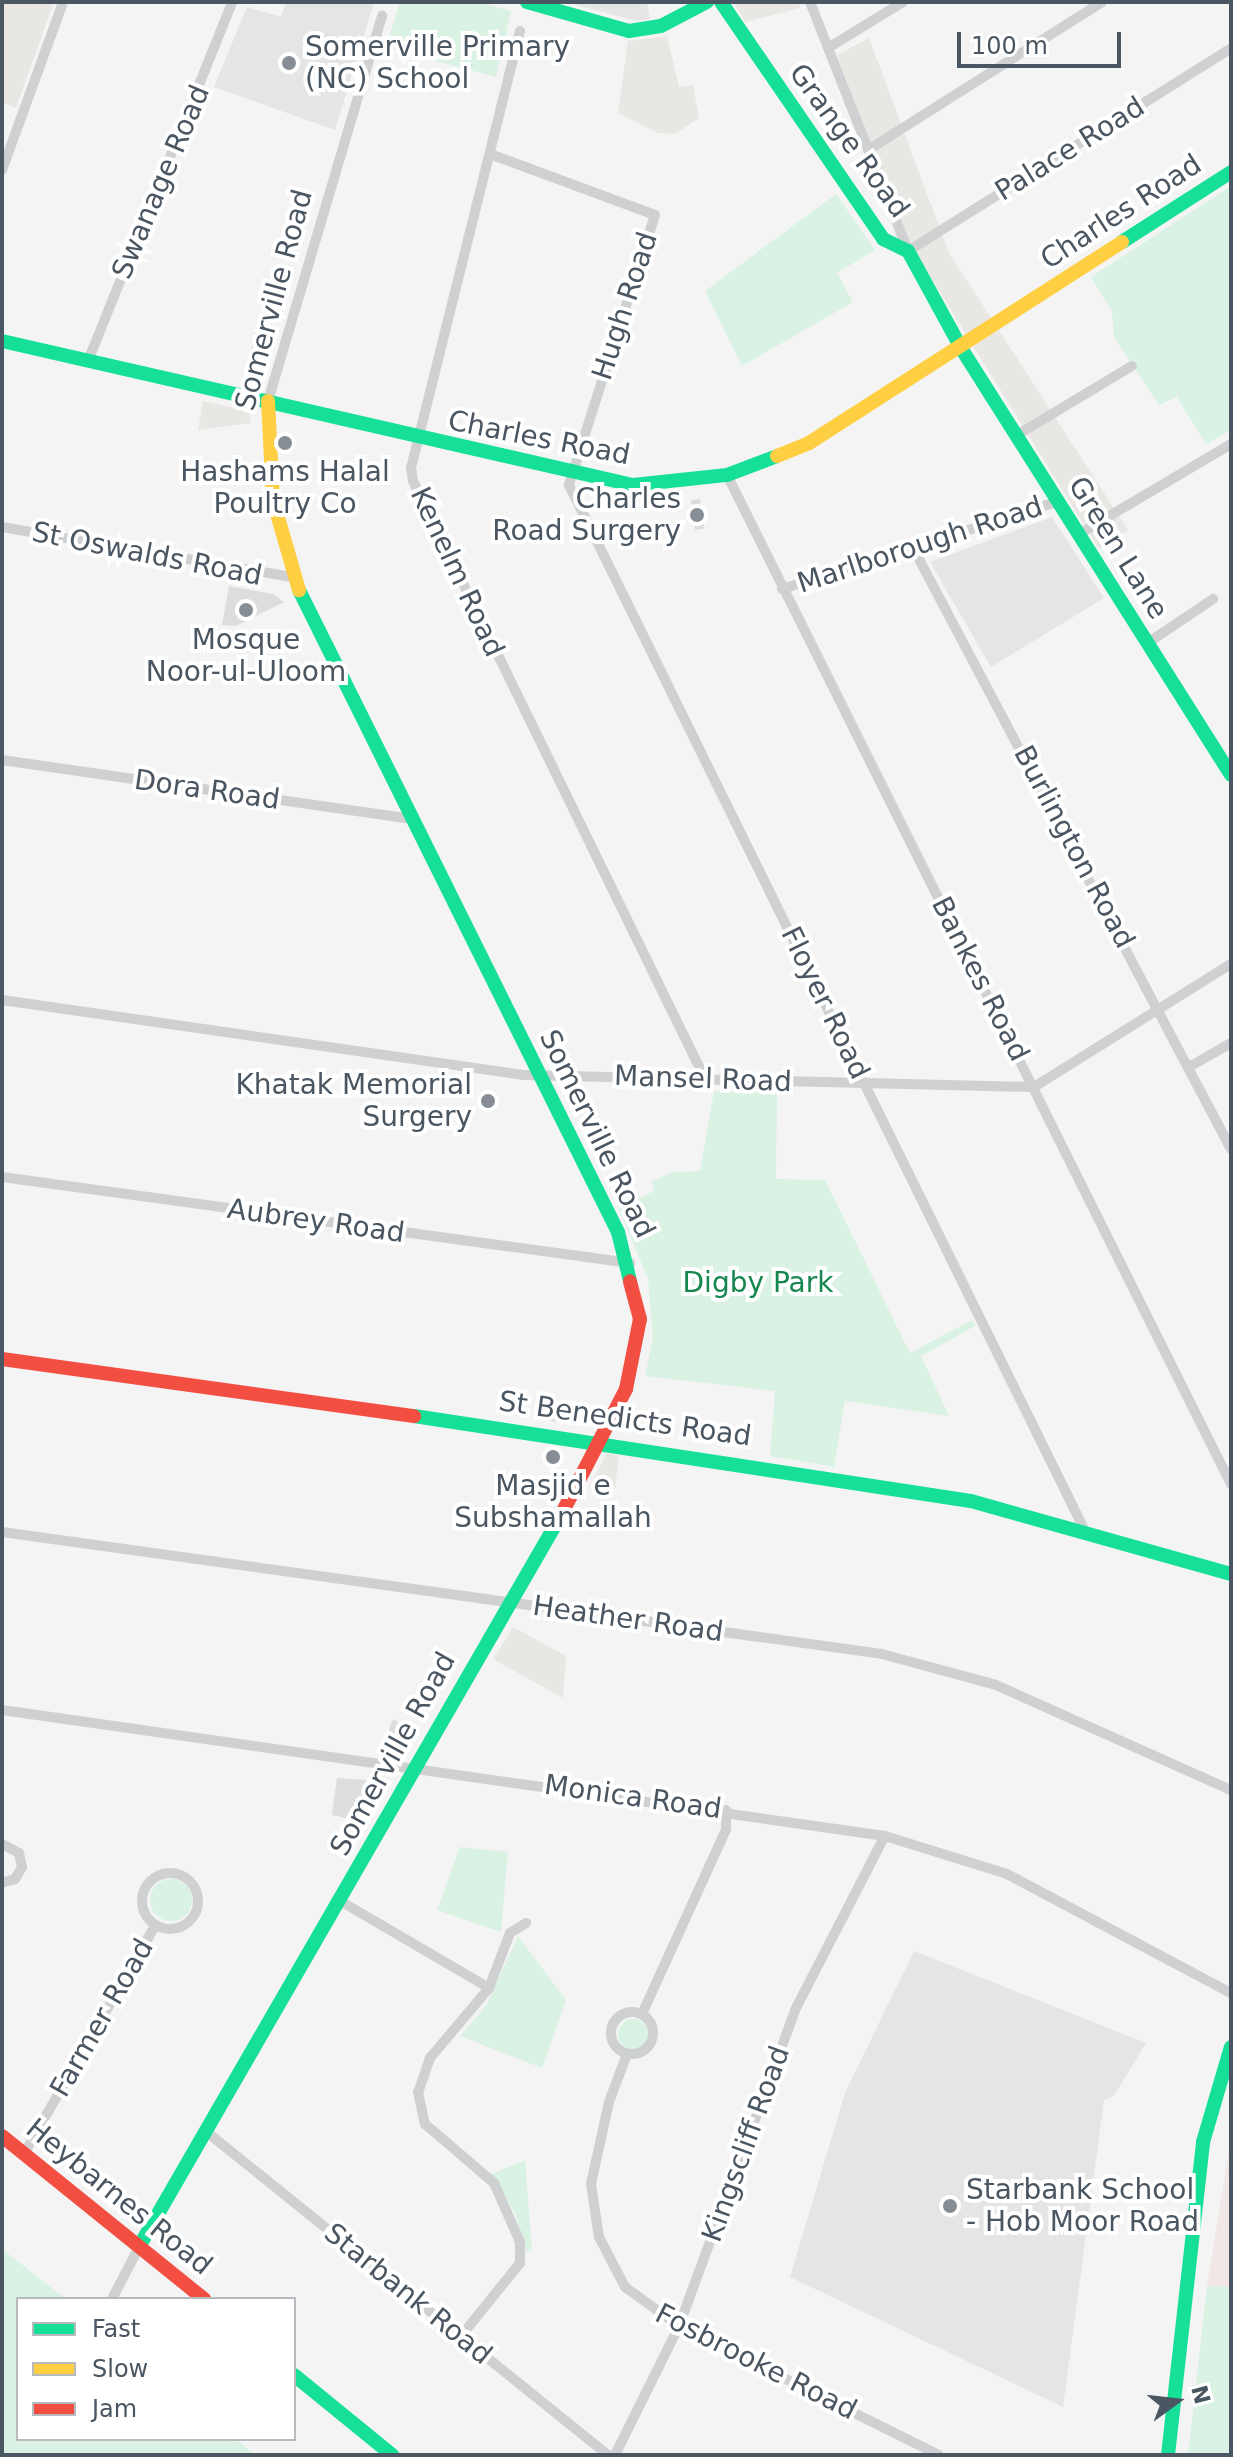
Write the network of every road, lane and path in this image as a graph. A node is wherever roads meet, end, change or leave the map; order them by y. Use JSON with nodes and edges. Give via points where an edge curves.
{"nodes":[{"id":1,"x":63,"y":2,"type":"edge"},
{"id":2,"x":232,"y":2,"type":"edge"},
{"id":3,"x":527,"y":2,"type":"edge"},
{"id":4,"x":707,"y":2,"type":"edge"},
{"id":5,"x":721,"y":2,"type":"edge"},
{"id":6,"x":810,"y":2,"type":"edge"},
{"id":7,"x":903,"y":2,"type":"edge"},
{"id":8,"x":1102,"y":2,"type":"edge"},
{"id":9,"x":382,"y":16,"type":"dead end"},
{"id":10,"x":520,"y":31,"type":"dead end"},
{"id":11,"x":828,"y":48,"type":"junction"},
{"id":12,"x":1231,"y":48,"type":"edge"},
{"id":13,"x":868,"y":150,"type":"junction"},
{"id":14,"x":490,"y":154,"type":"junction"},
{"id":15,"x":2,"y":170,"type":"edge"},
{"id":16,"x":1231,"y":172,"type":"edge"},
{"id":17,"x":908,"y":251,"type":"junction"},
{"id":18,"x":2,"y":341,"type":"edge"},
{"id":19,"x":961,"y":348,"type":"junction"},
{"id":20,"x":88,"y":361,"type":"junction"},
{"id":21,"x":1132,"y":366,"type":"dead end"},
{"id":22,"x":268,"y":401,"type":"junction"},
{"id":23,"x":1017,"y":435,"type":"junction"},
{"id":24,"x":419,"y":440,"type":"junction"},
{"id":25,"x":1231,"y":444,"type":"edge"},
{"id":26,"x":571,"y":473,"type":"junction"},
{"id":27,"x":727,"y":475,"type":"junction"},
{"id":28,"x":1059,"y":501,"type":"junction"},
{"id":29,"x":2,"y":527,"type":"edge"},
{"id":30,"x":1079,"y":534,"type":"junction"},
{"id":31,"x":912,"y":546,"type":"junction"},
{"id":32,"x":292,"y":577,"type":"junction"},
{"id":33,"x":782,"y":589,"type":"junction"},
{"id":34,"x":1213,"y":599,"type":"dead end"},
{"id":35,"x":1146,"y":644,"type":"junction"},
{"id":36,"x":2,"y":760,"type":"edge"},
{"id":37,"x":1231,"y":775,"type":"edge"},
{"id":38,"x":412,"y":819,"type":"junction"},
{"id":39,"x":1231,"y":964,"type":"edge"},
{"id":40,"x":2,"y":1000,"type":"edge"},
{"id":41,"x":1160,"y":1008,"type":"junction"},
{"id":42,"x":1231,"y":1043,"type":"edge"},
{"id":43,"x":1189,"y":1067,"type":"junction"},
{"id":44,"x":540,"y":1075,"type":"junction"},
{"id":45,"x":705,"y":1079,"type":"junction"},
{"id":46,"x":865,"y":1084,"type":"junction"},
{"id":47,"x":1034,"y":1087,"type":"junction"},
{"id":48,"x":1231,"y":1149,"type":"edge"},
{"id":49,"x":2,"y":1177,"type":"edge"},
{"id":50,"x":630,"y":1263,"type":"junction"},
{"id":51,"x":2,"y":1359,"type":"edge"},
{"id":52,"x":604,"y":1441,"type":"junction"},
{"id":53,"x":1231,"y":1484,"type":"edge"},
{"id":54,"x":2,"y":1532,"type":"edge"},
{"id":55,"x":1086,"y":1533,"type":"junction"},
{"id":56,"x":1231,"y":1574,"type":"edge"},
{"id":57,"x":511,"y":1603,"type":"junction"},
{"id":58,"x":2,"y":1710,"type":"edge"},
{"id":59,"x":420,"y":1769,"type":"junction"},
{"id":60,"x":1231,"y":1790,"type":"edge"},
{"id":61,"x":726,"y":1810,"type":"junction"},
{"id":62,"x":885,"y":1836,"type":"junction"},
{"id":63,"x":2,"y":1844,"type":"edge"},
{"id":64,"x":2,"y":1883,"type":"edge"},
{"id":65,"x":342,"y":1902,"type":"junction"},
{"id":66,"x":526,"y":1923,"type":"dead end"},
{"id":67,"x":155,"y":1926,"type":"junction"},
{"id":68,"x":489,"y":1988,"type":"junction"},
{"id":69,"x":1231,"y":1993,"type":"edge"},
{"id":70,"x":642,"y":2014,"type":"junction"},
{"id":71,"x":1231,"y":2047,"type":"edge"},
{"id":72,"x":627,"y":2054,"type":"junction"},
{"id":73,"x":208,"y":2133,"type":"junction"},
{"id":74,"x":2,"y":2136,"type":"edge"},
{"id":75,"x":25,"y":2152,"type":"junction"},
{"id":76,"x":140,"y":2245,"type":"junction"},
{"id":77,"x":113,"y":2297,"type":"edge"},
{"id":78,"x":202,"y":2297,"type":"edge"},
{"id":79,"x":679,"y":2326,"type":"junction"},
{"id":80,"x":461,"y":2336,"type":"junction"},
{"id":81,"x":296,"y":2377,"type":"edge"},
{"id":82,"x":392,"y":2455,"type":"edge"},
{"id":83,"x":608,"y":2455,"type":"edge"},
{"id":84,"x":615,"y":2455,"type":"edge"},
{"id":85,"x":939,"y":2455,"type":"edge"},
{"id":86,"x":1168,"y":2455,"type":"edge"}],
"edges":[{"from":1,"to":15,"type":"street"},
{"from":2,"to":20,"type":"street","name":"Swanage Road"},
{"from":3,"to":4,"type":"street","via":[[629,31],[661,26]]},
{"from":5,"to":17,"type":"street","name":"Grange Road","via":[[883,239]]},
{"from":6,"to":11,"type":"street"},
{"from":7,"to":11,"type":"street"},
{"from":8,"to":13,"type":"street"},
{"from":9,"to":22,"type":"street","name":"Somerville Road"},
{"from":10,"to":14,"type":"street","name":"Kenelm Road"},
{"from":11,"to":13,"type":"street"},
{"from":12,"to":17,"type":"street","name":"Palace Road"},
{"from":13,"to":17,"type":"street"},
{"from":14,"to":24,"type":"street","name":"Kenelm Road"},
{"from":14,"to":26,"type":"street","name":"Hugh Road","via":[[655,215]]},
{"from":16,"to":19,"type":"street","name":"Charles Road"},
{"from":17,"to":19,"type":"street","name":"Grange Road"},
{"from":18,"to":20,"type":"street","name":"Charles Road"},
{"from":19,"to":23,"type":"street","name":"Green Lane"},
{"from":19,"to":27,"type":"street","name":"Charles Road","via":[[809,443]]},
{"from":20,"to":22,"type":"street","name":"Charles Road"},
{"from":21,"to":23,"type":"street"},
{"from":22,"to":24,"type":"street","name":"Charles Road"},
{"from":22,"to":32,"type":"street","name":"Somerville Road","via":[[273,500]]},
{"from":23,"to":28,"type":"street","name":"Green Lane"},
{"from":24,"to":26,"type":"street","name":"Charles Road"},
{"from":24,"to":45,"type":"street","name":"Kenelm Road","via":[[411,467],[416,494]]},
{"from":25,"to":30,"type":"street"},
{"from":26,"to":27,"type":"street","name":"Charles Road","via":[[633,485]]},
{"from":26,"to":46,"type":"street","name":"Floyer Road","via":[[569,485]]},
{"from":27,"to":33,"type":"street","name":"Bankes Road"},
{"from":28,"to":30,"type":"street","name":"Green Lane"},
{"from":28,"to":31,"type":"street","name":"Marlborough Road"},
{"from":29,"to":32,"type":"street","name":"St Oswalds Road"},
{"from":30,"to":35,"type":"street","name":"Green Lane"},
{"from":31,"to":33,"type":"street","name":"Marlborough Road"},
{"from":31,"to":41,"type":"street","name":"Burlington Road"},
{"from":32,"to":38,"type":"street","name":"Somerville Road"},
{"from":33,"to":47,"type":"street","name":"Bankes Road"},
{"from":34,"to":35,"type":"street"},
{"from":35,"to":37,"type":"street","name":"Green Lane"},
{"from":36,"to":38,"type":"street","name":"Dora Road"},
{"from":38,"to":44,"type":"street","name":"Somerville Road"},
{"from":39,"to":41,"type":"street"},
{"from":40,"to":44,"type":"street","name":"Mansel Road"},
{"from":41,"to":43,"type":"street","name":"Burlington Road"},
{"from":41,"to":47,"type":"street"},
{"from":42,"to":43,"type":"street"},
{"from":43,"to":48,"type":"street","name":"Burlington Road"},
{"from":44,"to":45,"type":"street","name":"Mansel Road"},
{"from":44,"to":50,"type":"street","name":"Somerville Road"},
{"from":45,"to":46,"type":"street","name":"Mansel Road"},
{"from":46,"to":47,"type":"street","name":"Mansel Road"},
{"from":46,"to":55,"type":"street","name":"Floyer Road"},
{"from":47,"to":53,"type":"street","name":"Bankes Road"},
{"from":49,"to":50,"type":"street","name":"Aubrey Road"},
{"from":50,"to":52,"type":"street","name":"Somerville Road","via":[[640,1319],[636,1348]]},
{"from":51,"to":52,"type":"street","name":"St Benedicts Road"},
{"from":52,"to":55,"type":"street","name":"St Benedicts Road","via":[[971,1501]]},
{"from":52,"to":57,"type":"street","name":"Somerville Road"},
{"from":54,"to":57,"type":"street","name":"Heather Road"},
{"from":55,"to":56,"type":"street","name":"St Benedicts Road"},
{"from":57,"to":59,"type":"street","name":"Somerville Road","via":[[489,1649],[476,1657]]},
{"from":57,"to":60,"type":"street","name":"Heather Road","via":[[896,1658],[996,1685]]},
{"from":58,"to":59,"type":"street","name":"Monica Road"},
{"from":59,"to":61,"type":"street","name":"Monica Road"},
{"from":59,"to":65,"type":"street","name":"Somerville Road"},
{"from":61,"to":62,"type":"street","name":"Monica Road"},
{"from":61,"to":70,"type":"street","via":[[726,1830]]},
{"from":62,"to":69,"type":"street","name":"Monica Road","via":[[1007,1874]]},
{"from":62,"to":79,"type":"street","name":"Kingscliff Road","via":[[795,2010]]},
{"from":63,"to":64,"type":"street","via":[[19,1853],[22,1867]]},
{"from":65,"to":68,"type":"street"},
{"from":65,"to":73,"type":"street","name":"Somerville Road"},
{"from":66,"to":68,"type":"street","via":[[510,1933]]},
{"from":67,"to":67,"type":"street","name":"Farmer Road","via":[[142,1907],[147,1884],[167,1873],[189,1881],[198,1902],[188,1923],[178,1928]]},
{"from":67,"to":75,"type":"street","name":"Farmer Road"},
{"from":68,"to":80,"type":"street","via":[[430,2058],[418,2092],[425,2124],[494,2183],[520,2242],[515,2270]]},
{"from":70,"to":72,"type":"street","via":[[652,2025],[652,2041],[642,2052]]},
{"from":70,"to":72,"type":"street","via":[[623,2014],[612,2029],[616,2047]]},
{"from":71,"to":86,"type":"street","via":[[1203,2142]]},
{"from":72,"to":79,"type":"street","name":"Fosbrooke Road","via":[[594,2162],[594,2221],[625,2287]]},
{"from":73,"to":76,"type":"street","name":"Somerville Road"},
{"from":73,"to":80,"type":"street","name":"Starbank Road"},
{"from":74,"to":75,"type":"street","name":"Heybarnes Road"},
{"from":75,"to":76,"type":"street","name":"Heybarnes Road"},
{"from":76,"to":77,"type":"street","name":"Somerville Road"},
{"from":76,"to":78,"type":"street","name":"Heybarnes Road"},
{"from":79,"to":84,"type":"street","name":"Kingscliff Road"},
{"from":79,"to":85,"type":"street","name":"Fosbrooke Road"},
{"from":80,"to":83,"type":"street","name":"Starbank Road"},
{"from":81,"to":82,"type":"street"}]}
